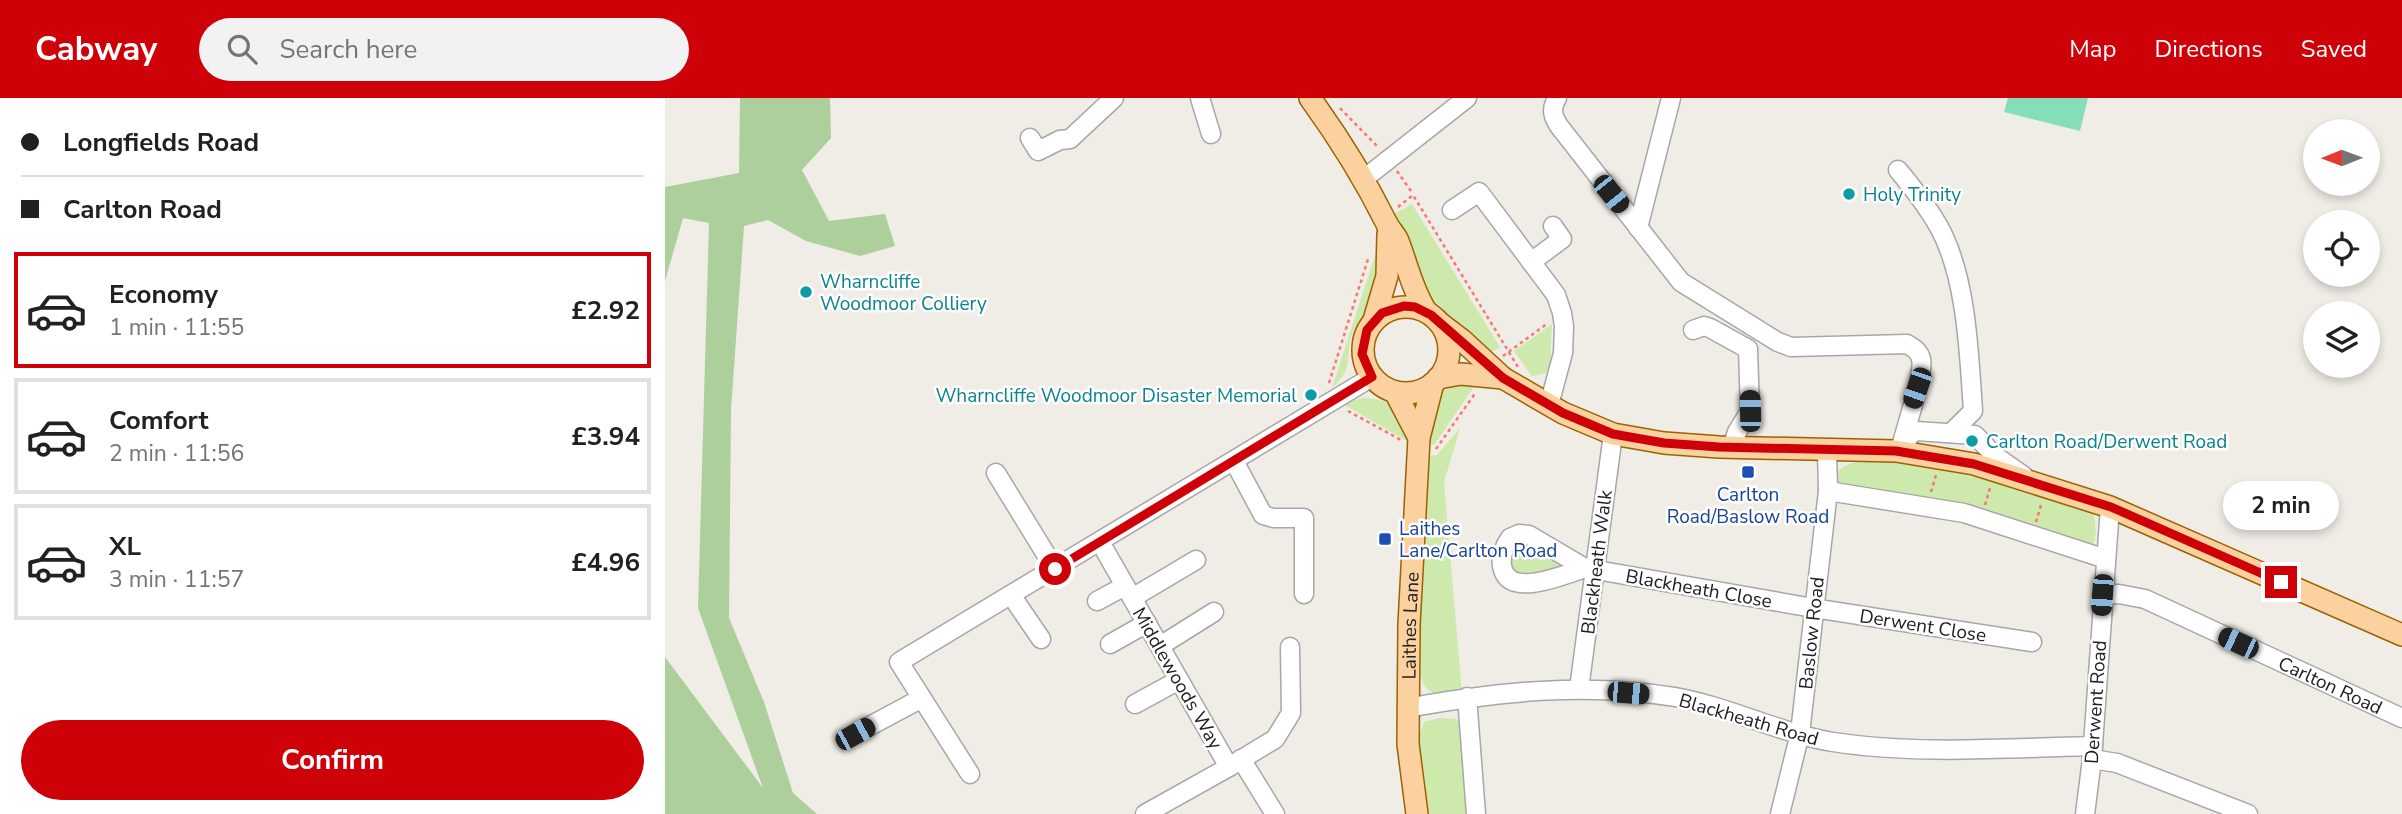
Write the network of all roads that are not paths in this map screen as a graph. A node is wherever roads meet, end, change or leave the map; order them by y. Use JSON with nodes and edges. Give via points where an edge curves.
{"nodes":[{"id":1,"x":1114,"y":98,"type":"edge"},
{"id":2,"x":1200,"y":98,"type":"edge"},
{"id":3,"x":1310,"y":98,"type":"edge"},
{"id":4,"x":1467,"y":98,"type":"edge"},
{"id":5,"x":1557,"y":98,"type":"edge"},
{"id":6,"x":1671,"y":98,"type":"edge"},
{"id":7,"x":1211,"y":134,"type":"dead end"},
{"id":8,"x":1030,"y":138,"type":"dead end"},
{"id":9,"x":1898,"y":170,"type":"dead end"},
{"id":10,"x":1365,"y":178,"type":"junction"},
{"id":11,"x":1452,"y":210,"type":"dead end"},
{"id":12,"x":1387,"y":225,"type":"junction"},
{"id":13,"x":1553,"y":226,"type":"dead end"},
{"id":14,"x":1638,"y":228,"type":"junction"},
{"id":15,"x":1531,"y":262,"type":"junction"},
{"id":16,"x":1433,"y":318,"type":"junction"},
{"id":17,"x":1374,"y":320,"type":"junction"},
{"id":18,"x":1693,"y":330,"type":"dead end"},
{"id":19,"x":1372,"y":377,"type":"junction"},
{"id":20,"x":1503,"y":378,"type":"junction"},
{"id":21,"x":1436,"y":381,"type":"junction"},
{"id":22,"x":1395,"y":392,"type":"junction"},
{"id":23,"x":1549,"y":405,"type":"junction"},
{"id":24,"x":1951,"y":433,"type":"junction"},
{"id":25,"x":1613,"y":434,"type":"junction"},
{"id":26,"x":1419,"y":438,"type":"junction"},
{"id":27,"x":1732,"y":447,"type":"junction"},
{"id":28,"x":1827,"y":449,"type":"junction"},
{"id":29,"x":1900,"y":451,"type":"junction"},
{"id":30,"x":1234,"y":461,"type":"junction"},
{"id":31,"x":996,"y":473,"type":"dead end"},
{"id":32,"x":2038,"y":482,"type":"junction"},
{"id":33,"x":1828,"y":491,"type":"junction"},
{"id":34,"x":2111,"y":507,"type":"junction"},
{"id":35,"x":1100,"y":542,"type":"junction"},
{"id":36,"x":2106,"y":559,"type":"junction"},
{"id":37,"x":1196,"y":560,"type":"dead end"},
{"id":38,"x":1055,"y":569,"type":"junction"},
{"id":39,"x":1590,"y":569,"type":"junction"},
{"id":40,"x":1129,"y":592,"type":"junction"},
{"id":41,"x":1304,"y":594,"type":"dead end"},
{"id":42,"x":1011,"y":595,"type":"junction"},
{"id":43,"x":2102,"y":595,"type":"junction"},
{"id":44,"x":1097,"y":601,"type":"dead end"},
{"id":45,"x":1814,"y":608,"type":"junction"},
{"id":46,"x":1214,"y":612,"type":"dead end"},
{"id":47,"x":1147,"y":623,"type":"junction"},
{"id":48,"x":2402,"y":635,"type":"edge"},
{"id":49,"x":1041,"y":639,"type":"dead end"},
{"id":50,"x":2032,"y":642,"type":"dead end"},
{"id":51,"x":1110,"y":644,"type":"dead end"},
{"id":52,"x":1160,"y":646,"type":"junction"},
{"id":53,"x":1290,"y":647,"type":"dead end"},
{"id":54,"x":1179,"y":680,"type":"junction"},
{"id":55,"x":1580,"y":689,"type":"junction"},
{"id":56,"x":1467,"y":697,"type":"junction"},
{"id":57,"x":922,"y":698,"type":"junction"},
{"id":58,"x":1135,"y":704,"type":"dead end"},
{"id":59,"x":1407,"y":708,"type":"junction"},
{"id":60,"x":2402,"y":718,"type":"edge"},
{"id":61,"x":1800,"y":733,"type":"junction"},
{"id":62,"x":855,"y":734,"type":"dead end"},
{"id":63,"x":2092,"y":752,"type":"junction"},
{"id":64,"x":1235,"y":763,"type":"junction"},
{"id":65,"x":970,"y":774,"type":"dead end"},
{"id":66,"x":1183,"y":793,"type":"junction"},
{"id":67,"x":1145,"y":814,"type":"edge"},
{"id":68,"x":1176,"y":814,"type":"edge"},
{"id":69,"x":1275,"y":814,"type":"edge"},
{"id":70,"x":1417,"y":814,"type":"edge"},
{"id":71,"x":1476,"y":814,"type":"edge"},
{"id":72,"x":1780,"y":814,"type":"edge"},
{"id":73,"x":2085,"y":814,"type":"edge"},
{"id":74,"x":2248,"y":814,"type":"edge"}],
"edges":[{"from":1,"to":8,"type":"street","via":[[1070,139],[1038,150]]},
{"from":2,"to":7,"type":"street"},
{"from":3,"to":10,"type":"main road"},
{"from":4,"to":10,"type":"street"},
{"from":5,"to":14,"type":"street","via":[[1553,116]]},
{"from":6,"to":14,"type":"street"},
{"from":9,"to":24,"type":"street","via":[[1940,228],[1961,298],[1973,411]]},
{"from":10,"to":12,"type":"main road"},
{"from":11,"to":15,"type":"street","via":[[1479,192]]},
{"from":12,"to":16,"type":"main road","via":[[1418,298]]},
{"from":12,"to":17,"type":"main road","via":[[1389,266]]},
{"from":13,"to":15,"type":"street","via":[[1562,239]]},
{"from":14,"to":29,"type":"street","via":[[1681,282],[1779,342],[1791,347],[1907,344],[1918,351],[1922,374]]},
{"from":15,"to":23,"type":"street","via":[[1556,295],[1565,326]]},
{"from":16,"to":17,"type":"main road","via":[[1404,306]]},
{"from":16,"to":20,"type":"main road"},
{"from":16,"to":21,"type":"main road","via":[[1447,337],[1449,352]]},
{"from":17,"to":19,"type":"main road","via":[[1362,354]]},
{"from":18,"to":27,"type":"street","via":[[1710,328],[1748,349],[1750,411]]},
{"from":19,"to":22,"type":"main road"},
{"from":19,"to":30,"type":"street"},
{"from":20,"to":21,"type":"main road","via":[[1461,374]]},
{"from":20,"to":23,"type":"main road"},
{"from":21,"to":22,"type":"main road","via":[[1419,391]]},
{"from":21,"to":26,"type":"main road","name":"Laithes Lane"},
{"from":22,"to":26,"type":"main road"},
{"from":23,"to":25,"type":"main road"},
{"from":24,"to":29,"type":"street","via":[[1916,431]]},
{"from":24,"to":32,"type":"street","via":[[1975,435],[1994,455]]},
{"from":25,"to":27,"type":"main road"},
{"from":25,"to":39,"type":"street","name":"Blackheath Walk"},
{"from":26,"to":59,"type":"main road","name":"Laithes Lane"},
{"from":27,"to":28,"type":"main road"},
{"from":28,"to":29,"type":"main road"},
{"from":28,"to":33,"type":"street","name":"Baslow Road"},
{"from":29,"to":32,"type":"main road"},
{"from":30,"to":35,"type":"street"},
{"from":30,"to":41,"type":"street","via":[[1263,515],[1304,518]]},
{"from":31,"to":38,"type":"street"},
{"from":32,"to":34,"type":"main road"},
{"from":33,"to":36,"type":"street","via":[[1981,518]]},
{"from":33,"to":45,"type":"street","name":"Baslow Road"},
{"from":34,"to":36,"type":"street","name":"Derwent Road"},
{"from":34,"to":48,"type":"main road"},
{"from":35,"to":38,"type":"street"},
{"from":35,"to":40,"type":"street","name":"Middlewoods Way"},
{"from":36,"to":43,"type":"street","name":"Derwent Road"},
{"from":37,"to":40,"type":"street"},
{"from":38,"to":42,"type":"street"},
{"from":39,"to":45,"type":"street","name":"Blackheath Close"},
{"from":39,"to":55,"type":"street","name":"Blackheath Walk"},
{"from":40,"to":44,"type":"street"},
{"from":40,"to":47,"type":"street","name":"Middlewoods Way"},
{"from":42,"to":49,"type":"street"},
{"from":42,"to":57,"type":"street","via":[[899,662]]},
{"from":43,"to":60,"type":"street","name":"Carlton Road","via":[[2145,599]]},
{"from":43,"to":63,"type":"street","name":"Derwent Road"},
{"from":45,"to":50,"type":"street","name":"Derwent Close"},
{"from":45,"to":61,"type":"street","name":"Baslow Road"},
{"from":46,"to":52,"type":"street"},
{"from":47,"to":51,"type":"street"},
{"from":47,"to":52,"type":"street","name":"Middlewoods Way"},
{"from":52,"to":54,"type":"street","name":"Middlewoods Way"},
{"from":53,"to":64,"type":"street","name":"Middlewoods Way","via":[[1291,713],[1275,739]]},
{"from":54,"to":58,"type":"street"},
{"from":54,"to":64,"type":"street","name":"Middlewoods Way"},
{"from":55,"to":56,"type":"street","name":"Blackheath Road"},
{"from":55,"to":61,"type":"street","name":"Blackheath Road","via":[[1676,698]]},
{"from":56,"to":59,"type":"street","name":"Blackheath Road"},
{"from":56,"to":71,"type":"street"},
{"from":57,"to":62,"type":"street"},
{"from":57,"to":65,"type":"street"},
{"from":59,"to":70,"type":"main road","name":"Laithes Lane"},
{"from":61,"to":63,"type":"street","name":"Blackheath Road","via":[[1830,741],[1916,749]]},
{"from":61,"to":72,"type":"street","name":"Baslow Road"},
{"from":63,"to":73,"type":"street","name":"Derwent Road"},
{"from":63,"to":74,"type":"street","name":"Blackheath Road"},
{"from":64,"to":66,"type":"street"},
{"from":64,"to":69,"type":"street"},
{"from":66,"to":67,"type":"street"},
{"from":66,"to":68,"type":"street"}]}
